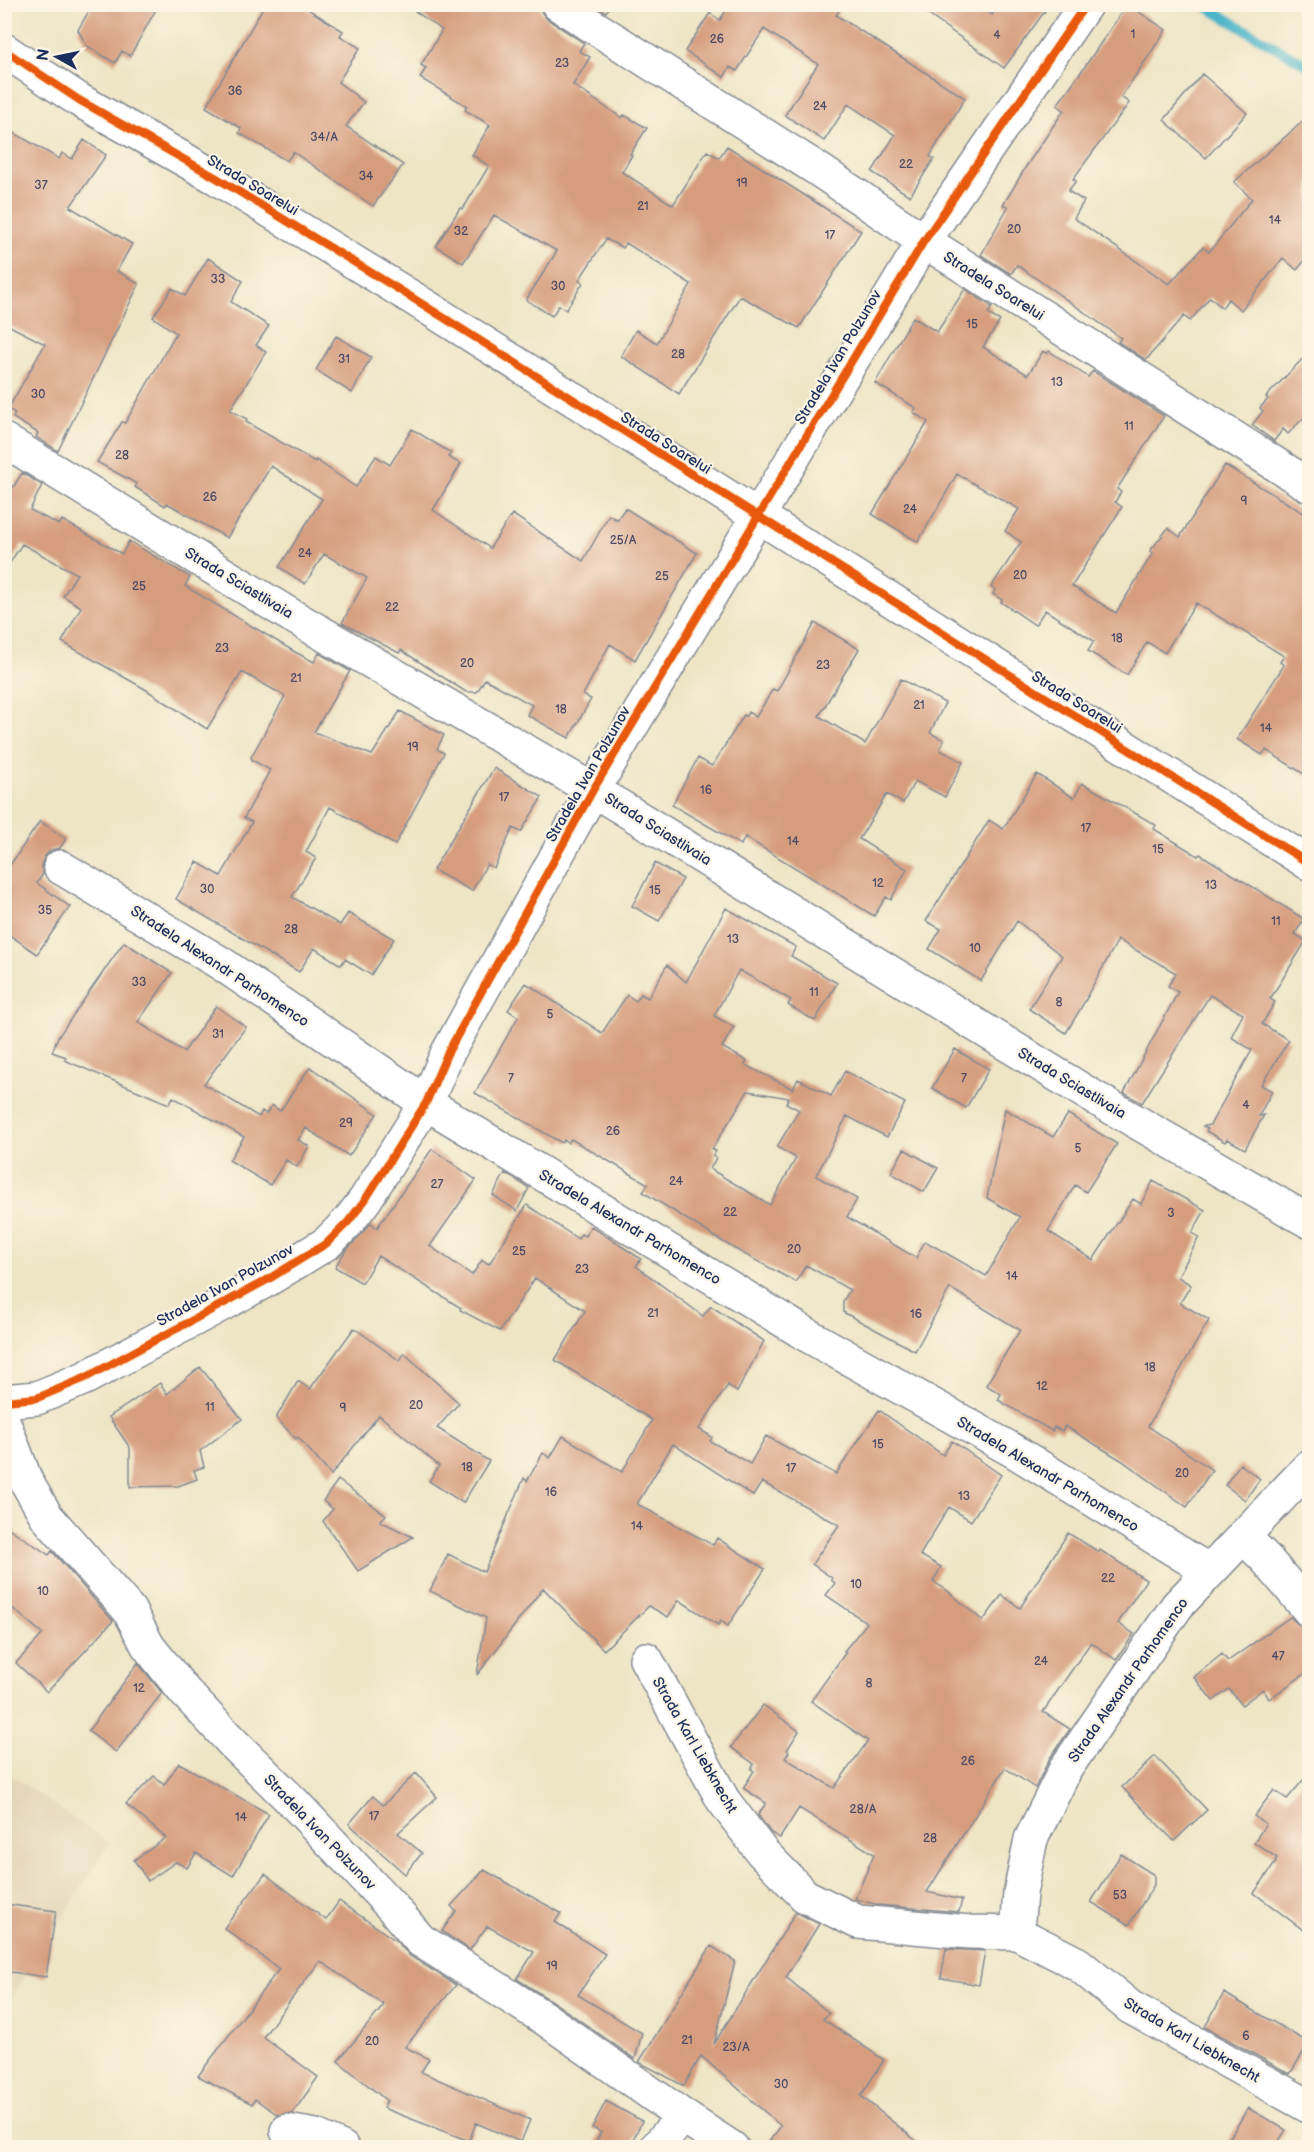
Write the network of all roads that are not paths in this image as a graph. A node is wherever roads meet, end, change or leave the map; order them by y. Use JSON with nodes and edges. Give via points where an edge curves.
{"nodes":[{"id":1,"x":558,"y":4,"type":"edge"},
{"id":2,"x":1081,"y":11,"type":"edge"},
{"id":3,"x":4,"y":51,"type":"edge"},
{"id":4,"x":924,"y":241,"type":"junction"},
{"id":5,"x":4,"y":440,"type":"edge"},
{"id":6,"x":1310,"y":486,"type":"edge"},
{"id":7,"x":757,"y":517,"type":"junction"},
{"id":8,"x":593,"y":789,"type":"junction"},
{"id":9,"x":1310,"y":864,"type":"edge"},
{"id":10,"x":60,"y":867,"type":"dead end"},
{"id":11,"x":426,"y":1103,"type":"junction"},
{"id":12,"x":1310,"y":1222,"type":"edge"},
{"id":13,"x":4,"y":1401,"type":"edge"},
{"id":14,"x":4,"y":1423,"type":"edge"},
{"id":15,"x":1310,"y":1466,"type":"edge"},
{"id":16,"x":1243,"y":1536,"type":"junction"},
{"id":17,"x":1209,"y":1571,"type":"junction"},
{"id":18,"x":1310,"y":1611,"type":"edge"},
{"id":19,"x":646,"y":1659,"type":"dead end"},
{"id":20,"x":1017,"y":1933,"type":"junction"},
{"id":21,"x":1310,"y":2107,"type":"edge"},
{"id":22,"x":683,"y":2116,"type":"junction"},
{"id":23,"x":287,"y":2131,"type":"dead end"},
{"id":24,"x":342,"y":2148,"type":"edge"},
{"id":25,"x":656,"y":2148,"type":"edge"},
{"id":26,"x":732,"y":2148,"type":"edge"}],
"edges":[{"from":1,"to":4,"type":"street","name":"Stradela Soarelui"},
{"from":2,"to":4,"type":"street","name":"Stradela Ivan Polzunov"},
{"from":3,"to":7,"type":"street","name":"Strada Soarelui","via":[[79,100],[215,177],[411,297]]},
{"from":4,"to":6,"type":"street","name":"Stradela Soarelui"},
{"from":4,"to":7,"type":"street","name":"Stradela Ivan Polzunov"},
{"from":5,"to":8,"type":"street","name":"Strada Sciastlivaia","via":[[287,613]]},
{"from":7,"to":8,"type":"street","name":"Stradela Ivan Polzunov"},
{"from":7,"to":9,"type":"street","name":"Strada Soarelui"},
{"from":8,"to":11,"type":"street","name":"Stradela Ivan Polzunov","via":[[447,1054]]},
{"from":8,"to":12,"type":"street","name":"Strada Sciastlivaia","via":[[1080,1089]]},
{"from":10,"to":11,"type":"street","name":"Stradela Alexandr Parhomenco","via":[[222,964]]},
{"from":11,"to":13,"type":"street","name":"Stradela Ivan Polzunov","via":[[365,1200],[327,1243],[267,1280],[85,1378],[37,1398]]},
{"from":11,"to":17,"type":"street","name":"Stradela Alexandr Parhomenco","via":[[809,1336],[1014,1451]]},
{"from":14,"to":22,"type":"street","name":"Stradela Ivan Polzunov","via":[[26,1481],[47,1517],[129,1610],[148,1646],[232,1742],[296,1804],[420,1940],[544,2018]]},
{"from":15,"to":16,"type":"street","name":"Strada Alexandr Parhomenco"},
{"from":16,"to":17,"type":"street","name":"Strada Alexandr Parhomenco"},
{"from":16,"to":18,"type":"street"},
{"from":17,"to":20,"type":"street","name":"Strada Alexandr Parhomenco","via":[[1177,1606],[1066,1768],[1031,1839]]},
{"from":19,"to":20,"type":"street","name":"Strada Karl Liebknecht","via":[[723,1800],[762,1852],[805,1896],[858,1922]]},
{"from":20,"to":21,"type":"street","name":"Strada Karl Liebknecht","via":[[1078,1964],[1130,2007]]},
{"from":22,"to":25,"type":"street"},
{"from":22,"to":26,"type":"street","name":"Stradela Ivan Polzunov"},
{"from":23,"to":24,"type":"street","via":[[316,2136]]}]}
